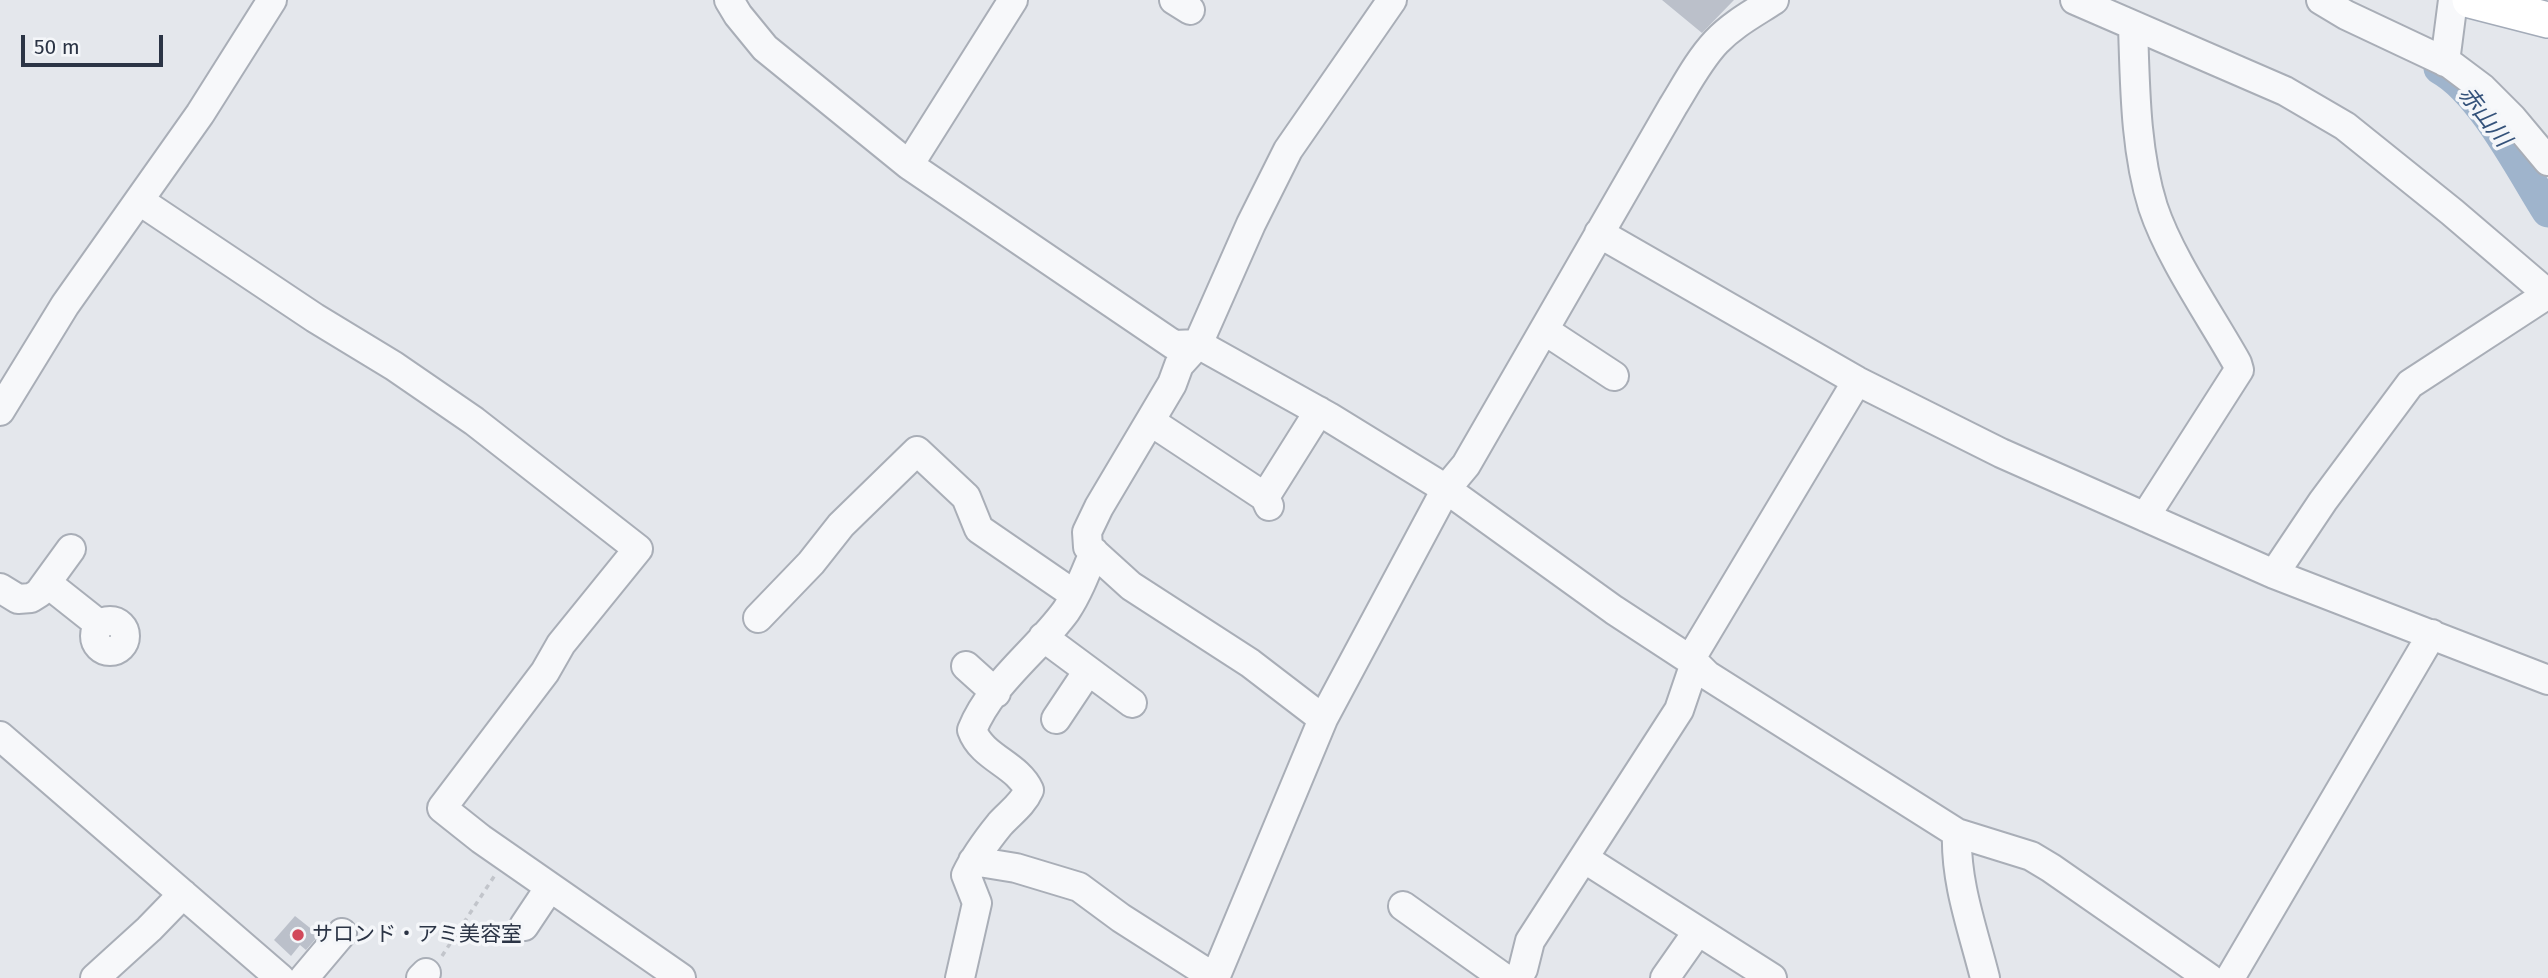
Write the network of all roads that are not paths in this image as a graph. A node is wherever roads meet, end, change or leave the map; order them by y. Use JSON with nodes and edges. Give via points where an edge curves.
{"nodes":[{"id":1,"x":272,"y":0,"type":"edge"},
{"id":2,"x":729,"y":0,"type":"edge"},
{"id":3,"x":1013,"y":0,"type":"edge"},
{"id":4,"x":1392,"y":0,"type":"edge"},
{"id":5,"x":1774,"y":0,"type":"edge"},
{"id":6,"x":2075,"y":0,"type":"edge"},
{"id":7,"x":2321,"y":0,"type":"edge"},
{"id":8,"x":2453,"y":0,"type":"edge"},
{"id":9,"x":2470,"y":0,"type":"edge"},
{"id":10,"x":2548,"y":20,"type":"edge"},
{"id":11,"x":2133,"y":26,"type":"junction"},
{"id":12,"x":2445,"y":62,"type":"junction"},
{"id":13,"x":2548,"y":161,"type":"edge"},
{"id":14,"x":909,"y":166,"type":"junction"},
{"id":15,"x":140,"y":201,"type":"junction"},
{"id":16,"x":1599,"y":233,"type":"junction"},
{"id":17,"x":1544,"y":330,"type":"junction"},
{"id":18,"x":1198,"y":344,"type":"junction"},
{"id":19,"x":1614,"y":376,"type":"dead end"},
{"id":20,"x":1857,"y":380,"type":"junction"},
{"id":21,"x":0,"y":411,"type":"edge"},
{"id":22,"x":1319,"y":411,"type":"junction"},
{"id":23,"x":1150,"y":421,"type":"junction"},
{"id":24,"x":1446,"y":489,"type":"junction"},
{"id":25,"x":2145,"y":517,"type":"junction"},
{"id":26,"x":71,"y":549,"type":"dead end"},
{"id":27,"x":1094,"y":552,"type":"junction"},
{"id":28,"x":2274,"y":574,"type":"junction"},
{"id":29,"x":47,"y":583,"type":"junction"},
{"id":30,"x":0,"y":588,"type":"edge"},
{"id":31,"x":1075,"y":595,"type":"junction"},
{"id":32,"x":758,"y":618,"type":"dead end"},
{"id":33,"x":100,"y":625,"type":"dead end"},
{"id":34,"x":2432,"y":634,"type":"junction"},
{"id":35,"x":1043,"y":637,"type":"junction"},
{"id":36,"x":1692,"y":662,"type":"junction"},
{"id":37,"x":966,"y":666,"type":"dead end"},
{"id":38,"x":1088,"y":671,"type":"junction"},
{"id":39,"x":2548,"y":680,"type":"edge"},
{"id":40,"x":996,"y":693,"type":"junction"},
{"id":41,"x":1132,"y":703,"type":"dead end"},
{"id":42,"x":1056,"y":719,"type":"dead end"},
{"id":43,"x":1323,"y":719,"type":"junction"},
{"id":44,"x":0,"y":736,"type":"edge"},
{"id":45,"x":1957,"y":833,"type":"junction"},
{"id":46,"x":1585,"y":859,"type":"junction"},
{"id":47,"x":972,"y":861,"type":"junction"},
{"id":48,"x":550,"y":887,"type":"junction"},
{"id":49,"x":183,"y":894,"type":"junction"},
{"id":50,"x":1403,"y":906,"type":"dead end"},
{"id":51,"x":524,"y":926,"type":"dead end"},
{"id":52,"x":1698,"y":931,"type":"junction"},
{"id":53,"x":342,"y":933,"type":"dead end"},
{"id":54,"x":95,"y":978,"type":"edge"},
{"id":55,"x":280,"y":978,"type":"edge"},
{"id":56,"x":304,"y":978,"type":"edge"},
{"id":57,"x":681,"y":978,"type":"edge"},
{"id":58,"x":960,"y":978,"type":"edge"},
{"id":59,"x":1504,"y":978,"type":"edge"},
{"id":60,"x":1518,"y":978,"type":"edge"},
{"id":61,"x":1665,"y":978,"type":"edge"},
{"id":62,"x":1772,"y":978,"type":"edge"},
{"id":63,"x":1985,"y":978,"type":"edge"},
{"id":64,"x":2209,"y":978,"type":"edge"},
{"id":65,"x":2230,"y":978,"type":"edge"}],
"edges":[{"from":1,"to":15,"type":"street"},
{"from":2,"to":14,"type":"street","via":[[765,48]]},
{"from":3,"to":14,"type":"street"},
{"from":4,"to":18,"type":"street","via":[[1289,150]]},
{"from":5,"to":16,"type":"street","via":[[1715,43],[1672,106]]},
{"from":6,"to":11,"type":"street"},
{"from":7,"to":12,"type":"street"},
{"from":8,"to":12,"type":"street"},
{"from":9,"to":10,"type":"main road"},
{"from":11,"to":25,"type":"street","via":[[2143,168],[2154,209],[2239,370]]},
{"from":11,"to":28,"type":"street","via":[[2285,91],[2345,127],[2548,295],[2410,384]]},
{"from":12,"to":13,"type":"street","via":[[2483,88]]},
{"from":14,"to":18,"type":"street","via":[[1174,345]]},
{"from":15,"to":21,"type":"street","via":[[65,305]]},
{"from":15,"to":48,"type":"street","via":[[474,421],[638,549],[561,644],[442,808]]},
{"from":16,"to":17,"type":"street"},
{"from":16,"to":20,"type":"street"},
{"from":17,"to":19,"type":"street"},
{"from":17,"to":24,"type":"street","via":[[1466,465]]},
{"from":18,"to":22,"type":"street"},
{"from":18,"to":23,"type":"street","via":[[1179,365]]},
{"from":20,"to":25,"type":"street","via":[[2001,453]]},
{"from":20,"to":36,"type":"street"},
{"from":22,"to":23,"type":"street","via":[[1267,501]]},
{"from":22,"to":24,"type":"street"},
{"from":23,"to":27,"type":"street","via":[[1087,532],[1088,547]]},
{"from":24,"to":36,"type":"street"},
{"from":24,"to":43,"type":"street"},
{"from":25,"to":28,"type":"street"},
{"from":26,"to":29,"type":"street"},
{"from":27,"to":31,"type":"street"},
{"from":27,"to":43,"type":"street","via":[[1131,586],[1250,663]]},
{"from":28,"to":34,"type":"street"},
{"from":29,"to":30,"type":"street","via":[[31,598],[18,599]]},
{"from":29,"to":33,"type":"street"},
{"from":31,"to":32,"type":"street","via":[[979,529],[966,497],[917,451],[841,525],[811,564]]},
{"from":31,"to":35,"type":"street"},
{"from":34,"to":39,"type":"street"},
{"from":34,"to":65,"type":"street"},
{"from":35,"to":38,"type":"street"},
{"from":35,"to":40,"type":"street"},
{"from":36,"to":45,"type":"street"},
{"from":36,"to":46,"type":"street","via":[[1679,710]]},
{"from":37,"to":40,"type":"street"},
{"from":38,"to":41,"type":"street"},
{"from":38,"to":42,"type":"street"},
{"from":40,"to":47,"type":"street","via":[[976,721],[972,730],[975,740],[1024,779],[1029,790]]},
{"from":43,"to":47,"type":"street","via":[[1215,978],[1079,887],[1016,868]]},
{"from":44,"to":49,"type":"street"},
{"from":45,"to":63,"type":"street","via":[[1961,886]]},
{"from":45,"to":64,"type":"street","via":[[2031,856]]},
{"from":46,"to":52,"type":"street"},
{"from":46,"to":60,"type":"street","via":[[1530,941]]},
{"from":47,"to":58,"type":"street","via":[[966,875],[977,903]]},
{"from":48,"to":51,"type":"street"},
{"from":48,"to":57,"type":"street"},
{"from":49,"to":54,"type":"street"},
{"from":49,"to":55,"type":"street"},
{"from":50,"to":59,"type":"street"},
{"from":52,"to":61,"type":"street"},
{"from":52,"to":62,"type":"street"},
{"from":53,"to":56,"type":"street"}]}
